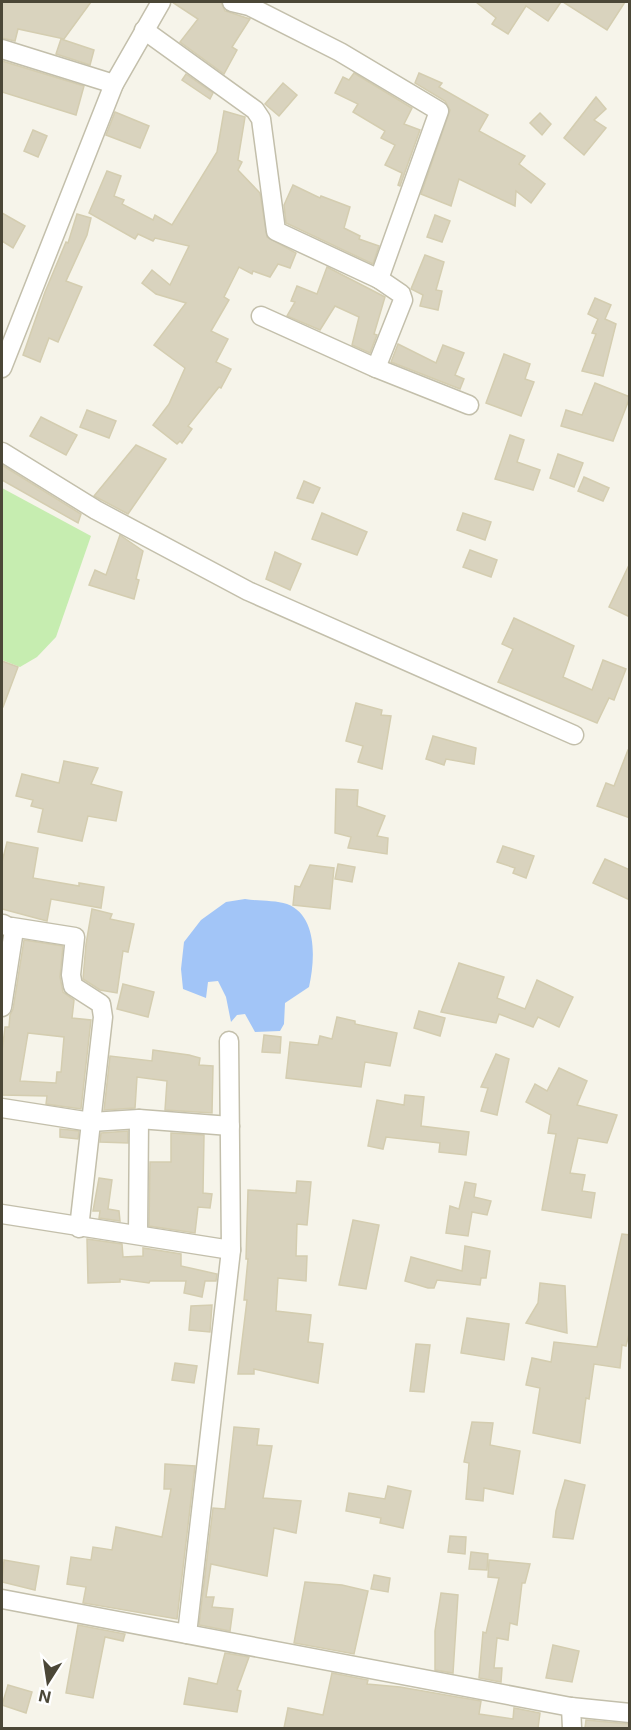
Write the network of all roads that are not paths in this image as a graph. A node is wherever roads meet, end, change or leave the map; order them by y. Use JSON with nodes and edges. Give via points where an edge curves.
{"nodes":[{"id":1,"x":161,"y":2,"type":"edge"},
{"id":2,"x":232,"y":2,"type":"edge"},
{"id":3,"x":144,"y":30,"type":"junction"},
{"id":4,"x":2,"y":49,"type":"edge"},
{"id":5,"x":114,"y":84,"type":"junction"},
{"id":6,"x":379,"y":279,"type":"junction"},
{"id":7,"x":261,"y":316,"type":"dead end"},
{"id":8,"x":2,"y":368,"type":"edge"},
{"id":9,"x":376,"y":368,"type":"junction"},
{"id":10,"x":469,"y":405,"type":"dead end"},
{"id":11,"x":2,"y":452,"type":"edge"},
{"id":12,"x":574,"y":735,"type":"dead end"},
{"id":13,"x":7,"y":925,"type":"edge"},
{"id":14,"x":2,"y":1007,"type":"edge"},
{"id":15,"x":229,"y":1041,"type":"dead end"},
{"id":16,"x":2,"y":1108,"type":"edge"},
{"id":17,"x":139,"y":1119,"type":"junction"},
{"id":18,"x":91,"y":1122,"type":"junction"},
{"id":19,"x":230,"y":1126,"type":"junction"},
{"id":20,"x":2,"y":1214,"type":"edge"},
{"id":21,"x":79,"y":1228,"type":"junction"},
{"id":22,"x":138,"y":1233,"type":"junction"},
{"id":23,"x":231,"y":1250,"type":"junction"},
{"id":24,"x":2,"y":1599,"type":"edge"},
{"id":25,"x":186,"y":1634,"type":"junction"},
{"id":26,"x":571,"y":1707,"type":"junction"},
{"id":27,"x":630,"y":1713,"type":"edge"},
{"id":28,"x":572,"y":1728,"type":"edge"}],
"edges":[{"from":1,"to":3,"type":"street"},
{"from":2,"to":6,"type":"street","via":[[249,6],[340,52],[439,111]]},
{"from":3,"to":5,"type":"street"},
{"from":3,"to":6,"type":"street","via":[[255,110],[261,120],[276,231]]},
{"from":4,"to":5,"type":"street"},
{"from":5,"to":8,"type":"street"},
{"from":6,"to":9,"type":"street","via":[[401,294],[403,300]]},
{"from":7,"to":9,"type":"street"},
{"from":9,"to":10,"type":"street"},
{"from":11,"to":12,"type":"street","via":[[96,510],[248,591]]},
{"from":13,"to":14,"type":"street","via":[[14,935]]},
{"from":13,"to":18,"type":"street","via":[[76,939],[73,987],[101,1004],[103,1017]]},
{"from":15,"to":19,"type":"street"},
{"from":16,"to":18,"type":"street"},
{"from":17,"to":18,"type":"street"},
{"from":17,"to":19,"type":"street"},
{"from":17,"to":22,"type":"street"},
{"from":18,"to":21,"type":"street"},
{"from":19,"to":23,"type":"street"},
{"from":20,"to":21,"type":"street"},
{"from":21,"to":22,"type":"street"},
{"from":22,"to":23,"type":"street"},
{"from":23,"to":25,"type":"street"},
{"from":24,"to":25,"type":"street"},
{"from":25,"to":26,"type":"street"},
{"from":26,"to":27,"type":"street"},
{"from":26,"to":28,"type":"street"}]}
